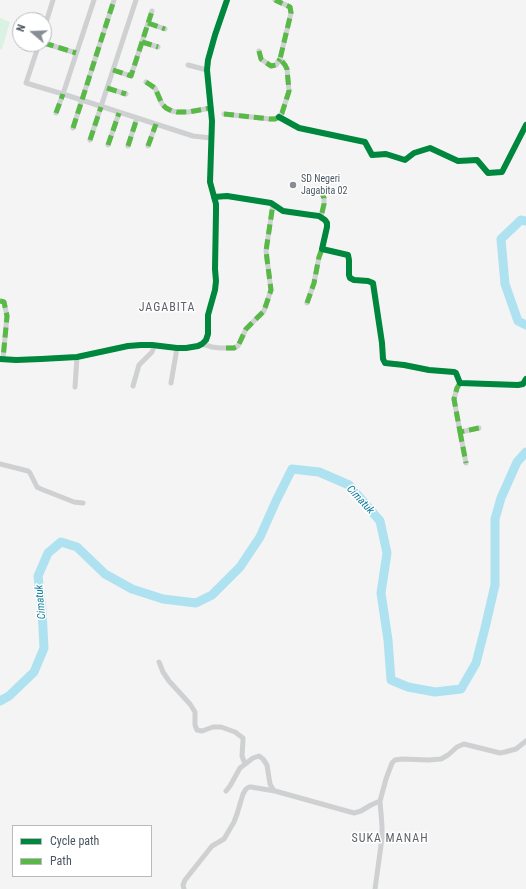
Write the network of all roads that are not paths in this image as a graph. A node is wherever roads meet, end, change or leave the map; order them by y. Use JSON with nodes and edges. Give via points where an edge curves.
{"nodes":[{"id":1,"x":53,"y":0,"type":"edge"},
{"id":2,"x":94,"y":0,"type":"edge"},
{"id":3,"x":114,"y":0,"type":"edge"},
{"id":4,"x":136,"y":0,"type":"edge"},
{"id":5,"x":227,"y":0,"type":"edge"},
{"id":6,"x":275,"y":0,"type":"edge"},
{"id":7,"x":152,"y":11,"type":"dead end"},
{"id":8,"x":49,"y":12,"type":"edge"},
{"id":9,"x":148,"y":23,"type":"junction"},
{"id":10,"x":165,"y":29,"type":"dead end"},
{"id":11,"x":142,"y":42,"type":"junction"},
{"id":12,"x":52,"y":46,"type":"edge"},
{"id":13,"x":158,"y":47,"type":"dead end"},
{"id":14,"x":260,"y":50,"type":"dead end"},
{"id":15,"x":36,"y":52,"type":"edge"},
{"id":16,"x":76,"y":53,"type":"junction"},
{"id":17,"x":280,"y":59,"type":"junction"},
{"id":18,"x":188,"y":65,"type":"dead end"},
{"id":19,"x":113,"y":70,"type":"junction"},
{"id":20,"x":206,"y":70,"type":"junction"},
{"id":21,"x":146,"y":82,"type":"dead end"},
{"id":22,"x":107,"y":88,"type":"junction"},
{"id":23,"x":63,"y":94,"type":"junction"},
{"id":24,"x":126,"y":94,"type":"dead end"},
{"id":25,"x":82,"y":100,"type":"junction"},
{"id":26,"x":101,"y":107,"type":"junction"},
{"id":27,"x":211,"y":108,"type":"junction"},
{"id":28,"x":119,"y":112,"type":"junction"},
{"id":29,"x":56,"y":113,"type":"dead end"},
{"id":30,"x":224,"y":114,"type":"dead end"},
{"id":31,"x":279,"y":117,"type":"junction"},
{"id":32,"x":137,"y":118,"type":"junction"},
{"id":33,"x":156,"y":124,"type":"junction"},
{"id":34,"x":526,"y":125,"type":"edge"},
{"id":35,"x":73,"y":128,"type":"dead end"},
{"id":36,"x":211,"y":138,"type":"junction"},
{"id":37,"x":90,"y":140,"type":"dead end"},
{"id":38,"x":108,"y":145,"type":"dead end"},
{"id":39,"x":128,"y":146,"type":"dead end"},
{"id":40,"x":148,"y":146,"type":"dead end"},
{"id":41,"x":320,"y":190,"type":"dead end"},
{"id":42,"x":214,"y":197,"type":"junction"},
{"id":43,"x":273,"y":204,"type":"junction"},
{"id":44,"x":321,"y":217,"type":"junction"},
{"id":45,"x":322,"y":249,"type":"junction"},
{"id":46,"x":0,"y":301,"type":"edge"},
{"id":47,"x":307,"y":303,"type":"dead end"},
{"id":48,"x":202,"y":344,"type":"junction"},
{"id":49,"x":154,"y":346,"type":"junction"},
{"id":50,"x":177,"y":348,"type":"junction"},
{"id":51,"x":77,"y":357,"type":"junction"},
{"id":52,"x":2,"y":359,"type":"edge"},
{"id":53,"x":526,"y":379,"type":"edge"},
{"id":54,"x":171,"y":383,"type":"dead end"},
{"id":55,"x":460,"y":383,"type":"junction"},
{"id":56,"x":133,"y":386,"type":"dead end"},
{"id":57,"x":76,"y":387,"type":"dead end"},
{"id":58,"x":478,"y":428,"type":"dead end"},
{"id":59,"x":460,"y":432,"type":"junction"},
{"id":60,"x":466,"y":463,"type":"dead end"},
{"id":61,"x":0,"y":464,"type":"edge"},
{"id":62,"x":82,"y":503,"type":"dead end"},
{"id":63,"x":159,"y":662,"type":"dead end"},
{"id":64,"x":526,"y":741,"type":"edge"},
{"id":65,"x":245,"y":764,"type":"junction"},
{"id":66,"x":226,"y":791,"type":"dead end"},
{"id":67,"x":275,"y":791,"type":"junction"},
{"id":68,"x":380,"y":801,"type":"junction"},
{"id":69,"x":184,"y":889,"type":"edge"},
{"id":70,"x":376,"y":889,"type":"edge"}],
"edges":[{"from":1,"to":8,"type":"street"},
{"from":2,"to":16,"type":"street"},
{"from":3,"to":25,"type":"street"},
{"from":4,"to":19,"type":"street"},
{"from":5,"to":20,"type":"street"},
{"from":6,"to":17,"type":"street","via":[[290,7],[291,13]]},
{"from":7,"to":9,"type":"street"},
{"from":9,"to":10,"type":"street"},
{"from":9,"to":11,"type":"street"},
{"from":11,"to":13,"type":"street"},
{"from":11,"to":19,"type":"street","via":[[131,76]]},
{"from":12,"to":16,"type":"street"},
{"from":14,"to":17,"type":"street","via":[[261,59],[271,66],[276,65]]},
{"from":15,"to":23,"type":"street","via":[[26,82]]},
{"from":16,"to":23,"type":"street"},
{"from":17,"to":31,"type":"street","via":[[287,69],[289,92]]},
{"from":18,"to":20,"type":"street"},
{"from":19,"to":22,"type":"street"},
{"from":20,"to":27,"type":"street"},
{"from":21,"to":27,"type":"street","via":[[155,88],[162,104],[172,111],[188,112]]},
{"from":22,"to":24,"type":"street"},
{"from":22,"to":26,"type":"street"},
{"from":23,"to":25,"type":"street"},
{"from":23,"to":29,"type":"street"},
{"from":25,"to":26,"type":"street"},
{"from":25,"to":35,"type":"street"},
{"from":26,"to":28,"type":"street"},
{"from":26,"to":37,"type":"street"},
{"from":27,"to":36,"type":"street"},
{"from":28,"to":32,"type":"street"},
{"from":28,"to":38,"type":"street"},
{"from":30,"to":31,"type":"street","via":[[270,119]]},
{"from":31,"to":34,"type":"street","via":[[299,128],[365,142],[372,155],[386,154],[405,160],[414,153],[430,148],[458,161],[477,160],[488,173],[502,172]]},
{"from":32,"to":33,"type":"street"},
{"from":32,"to":39,"type":"street"},
{"from":33,"to":36,"type":"street","via":[[193,136]]},
{"from":33,"to":40,"type":"street"},
{"from":36,"to":42,"type":"street","via":[[210,182]]},
{"from":41,"to":44,"type":"street","via":[[324,198]]},
{"from":42,"to":43,"type":"street","via":[[227,196]]},
{"from":42,"to":48,"type":"street","via":[[216,285],[208,315],[207,338]]},
{"from":43,"to":44,"type":"street","via":[[282,211]]},
{"from":43,"to":48,"type":"street","via":[[266,252],[271,290],[264,311],[246,329],[238,346],[220,348]]},
{"from":44,"to":45,"type":"street","via":[[327,223]]},
{"from":45,"to":47,"type":"street"},
{"from":45,"to":55,"type":"street","via":[[348,255],[350,278],[373,283],[384,362],[454,372]]},
{"from":46,"to":52,"type":"street","via":[[4,302],[7,316]]},
{"from":48,"to":50,"type":"street"},
{"from":49,"to":50,"type":"street"},
{"from":49,"to":51,"type":"street","via":[[128,346]]},
{"from":49,"to":56,"type":"street","via":[[152,352],[139,365]]},
{"from":50,"to":54,"type":"street"},
{"from":51,"to":52,"type":"street"},
{"from":51,"to":57,"type":"street"},
{"from":53,"to":55,"type":"street","via":[[518,385]]},
{"from":55,"to":59,"type":"street","via":[[454,399]]},
{"from":58,"to":59,"type":"street"},
{"from":59,"to":60,"type":"street"},
{"from":61,"to":62,"type":"street","via":[[28,471],[41,489]]},
{"from":63,"to":65,"type":"street","via":[[168,681],[195,712],[197,730],[221,728],[235,732],[243,738],[242,756]]},
{"from":64,"to":68,"type":"street","via":[[505,752],[464,744],[441,759],[395,760],[389,767]]},
{"from":65,"to":66,"type":"street"},
{"from":65,"to":67,"type":"street","via":[[258,756],[263,759],[270,784]]},
{"from":67,"to":68,"type":"street","via":[[354,813]]},
{"from":67,"to":69,"type":"street","via":[[251,787],[246,789],[242,794],[234,822],[224,839],[212,846],[185,880]]},
{"from":68,"to":70,"type":"street","via":[[382,838]]}]}
